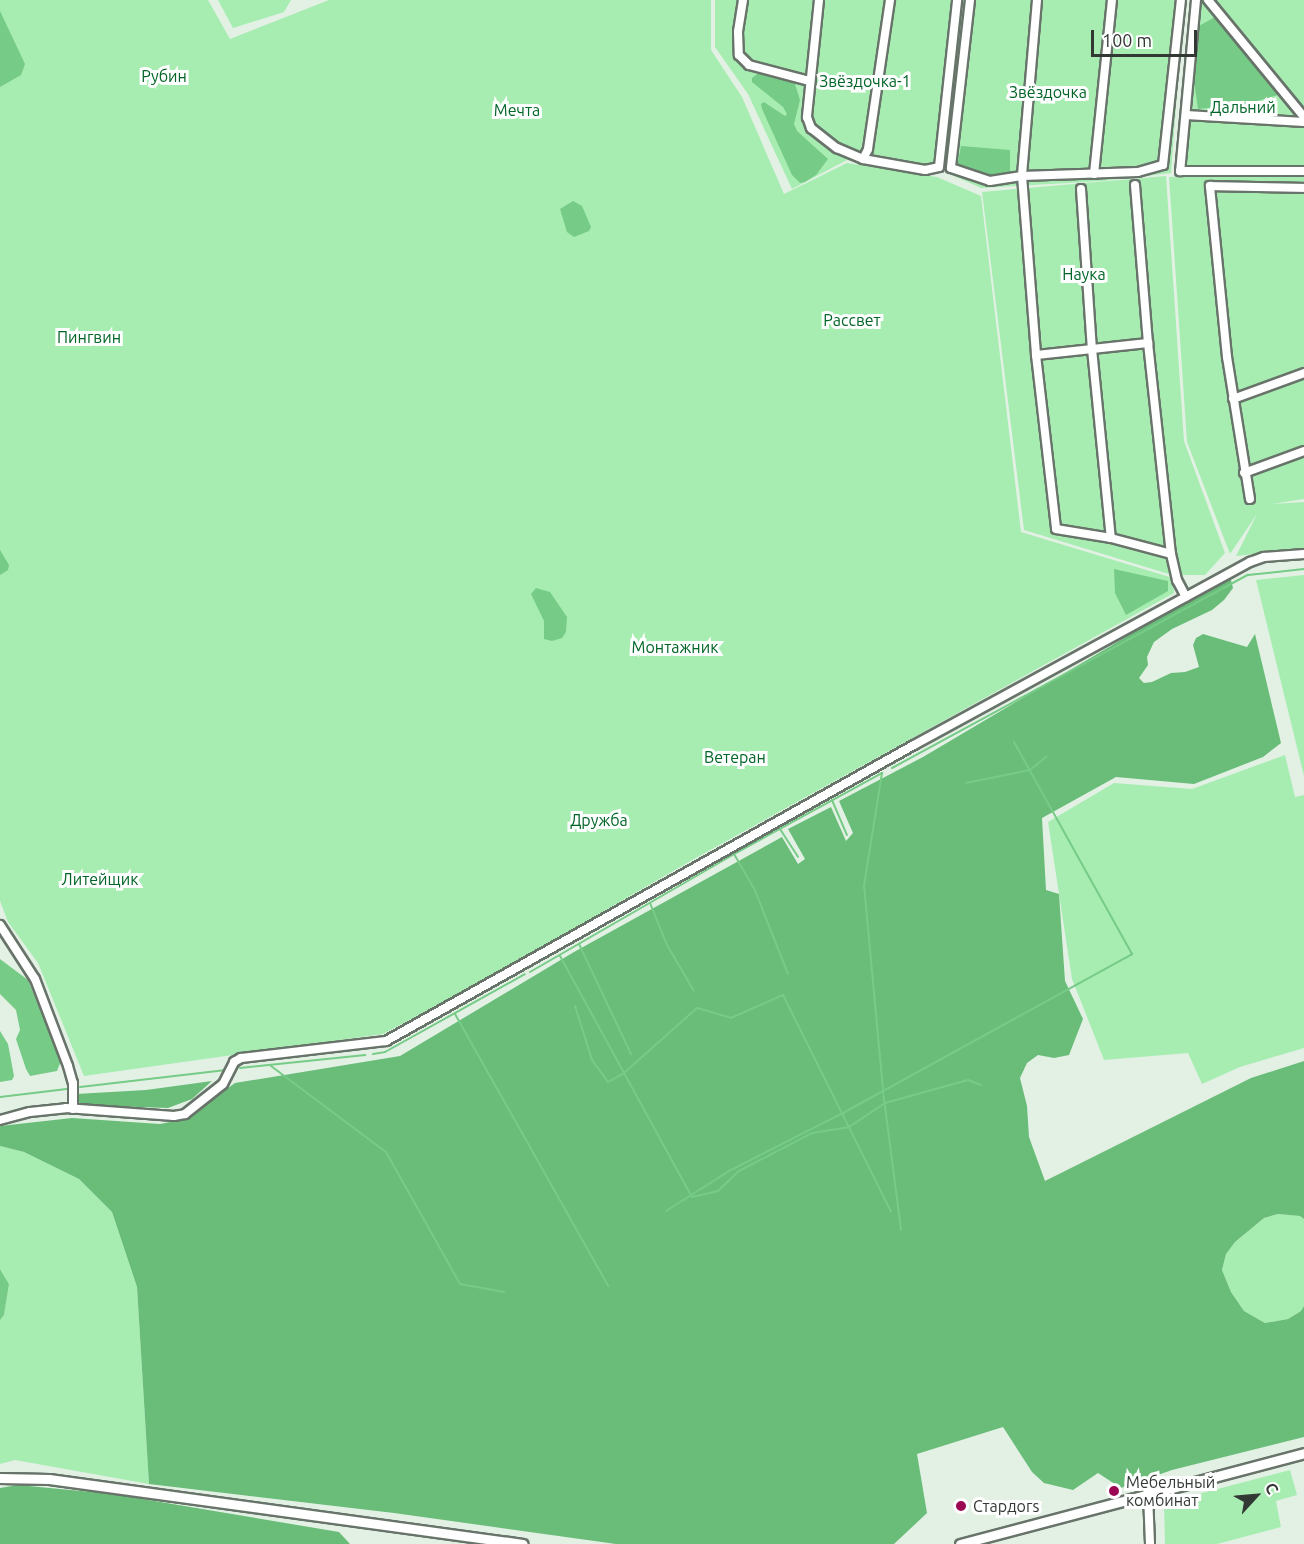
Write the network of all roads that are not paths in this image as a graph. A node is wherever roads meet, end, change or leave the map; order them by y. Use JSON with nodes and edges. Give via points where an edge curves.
{"nodes":[{"id":1,"x":743,"y":0,"type":"edge"},
{"id":2,"x":819,"y":0,"type":"edge"},
{"id":3,"x":890,"y":0,"type":"edge"},
{"id":4,"x":957,"y":0,"type":"edge"},
{"id":5,"x":970,"y":0,"type":"edge"},
{"id":6,"x":1037,"y":0,"type":"edge"},
{"id":7,"x":1112,"y":0,"type":"edge"},
{"id":8,"x":1181,"y":0,"type":"edge"},
{"id":9,"x":1196,"y":0,"type":"edge"},
{"id":10,"x":1208,"y":0,"type":"edge"},
{"id":11,"x":809,"y":81,"type":"junction"},
{"id":12,"x":1186,"y":115,"type":"junction"},
{"id":13,"x":1304,"y":117,"type":"edge"},
{"id":14,"x":1304,"y":122,"type":"edge"},
{"id":15,"x":863,"y":159,"type":"junction"},
{"id":16,"x":1304,"y":171,"type":"edge"},
{"id":17,"x":1094,"y":174,"type":"junction"},
{"id":18,"x":1022,"y":176,"type":"junction"},
{"id":19,"x":1135,"y":185,"type":"dead end"},
{"id":20,"x":1304,"y":188,"type":"edge"},
{"id":21,"x":1081,"y":189,"type":"dead end"},
{"id":22,"x":1148,"y":343,"type":"junction"},
{"id":23,"x":1092,"y":350,"type":"junction"},
{"id":24,"x":1036,"y":356,"type":"junction"},
{"id":25,"x":1304,"y":373,"type":"edge"},
{"id":26,"x":1233,"y":399,"type":"junction"},
{"id":27,"x":1304,"y":451,"type":"edge"},
{"id":28,"x":1244,"y":473,"type":"junction"},
{"id":29,"x":1250,"y":499,"type":"dead end"},
{"id":30,"x":1111,"y":538,"type":"junction"},
{"id":31,"x":1171,"y":554,"type":"junction"},
{"id":32,"x":1304,"y":554,"type":"edge"},
{"id":33,"x":1186,"y":597,"type":"junction"},
{"id":34,"x":0,"y":925,"type":"edge"},
{"id":35,"x":73,"y":1109,"type":"junction"},
{"id":36,"x":0,"y":1120,"type":"edge"},
{"id":37,"x":1304,"y":1453,"type":"edge"},
{"id":38,"x":0,"y":1478,"type":"edge"},
{"id":39,"x":1148,"y":1494,"type":"junction"},
{"id":40,"x":523,"y":1544,"type":"edge"},
{"id":41,"x":960,"y":1544,"type":"edge"},
{"id":42,"x":1150,"y":1544,"type":"edge"}],
"edges":[{"from":1,"to":11,"type":"street","via":[[739,55],[749,65]]},
{"from":2,"to":11,"type":"street"},
{"from":3,"to":15,"type":"street","via":[[868,149]]},
{"from":4,"to":15,"type":"street","via":[[939,167],[925,170]]},
{"from":5,"to":18,"type":"street","via":[[951,168],[990,181]]},
{"from":6,"to":18,"type":"street"},
{"from":7,"to":17,"type":"street"},
{"from":8,"to":17,"type":"street","via":[[1163,165],[1138,172]]},
{"from":9,"to":12,"type":"street"},
{"from":10,"to":13,"type":"street"},
{"from":11,"to":15,"type":"street","via":[[807,117],[812,128],[837,148]]},
{"from":12,"to":14,"type":"street"},
{"from":12,"to":16,"type":"street","via":[[1180,171]]},
{"from":17,"to":18,"type":"street"},
{"from":18,"to":24,"type":"street"},
{"from":19,"to":22,"type":"street"},
{"from":20,"to":26,"type":"street","via":[[1210,186]]},
{"from":21,"to":23,"type":"street"},
{"from":22,"to":23,"type":"street"},
{"from":22,"to":31,"type":"street"},
{"from":23,"to":24,"type":"street"},
{"from":23,"to":30,"type":"street"},
{"from":24,"to":30,"type":"street","via":[[1056,529]]},
{"from":25,"to":26,"type":"street"},
{"from":26,"to":28,"type":"street"},
{"from":27,"to":28,"type":"street"},
{"from":28,"to":29,"type":"street"},
{"from":30,"to":31,"type":"street"},
{"from":31,"to":33,"type":"street"},
{"from":32,"to":33,"type":"street","via":[[1264,557]]},
{"from":33,"to":35,"type":"street","via":[[386,1041],[241,1058],[234,1062],[223,1084],[185,1114]]},
{"from":34,"to":35,"type":"street","via":[[35,979],[73,1083]]},
{"from":35,"to":36,"type":"street","via":[[30,1112]]},
{"from":37,"to":39,"type":"street"},
{"from":38,"to":40,"type":"street","via":[[49,1479]]},
{"from":39,"to":41,"type":"street"},
{"from":39,"to":42,"type":"street"}]}
